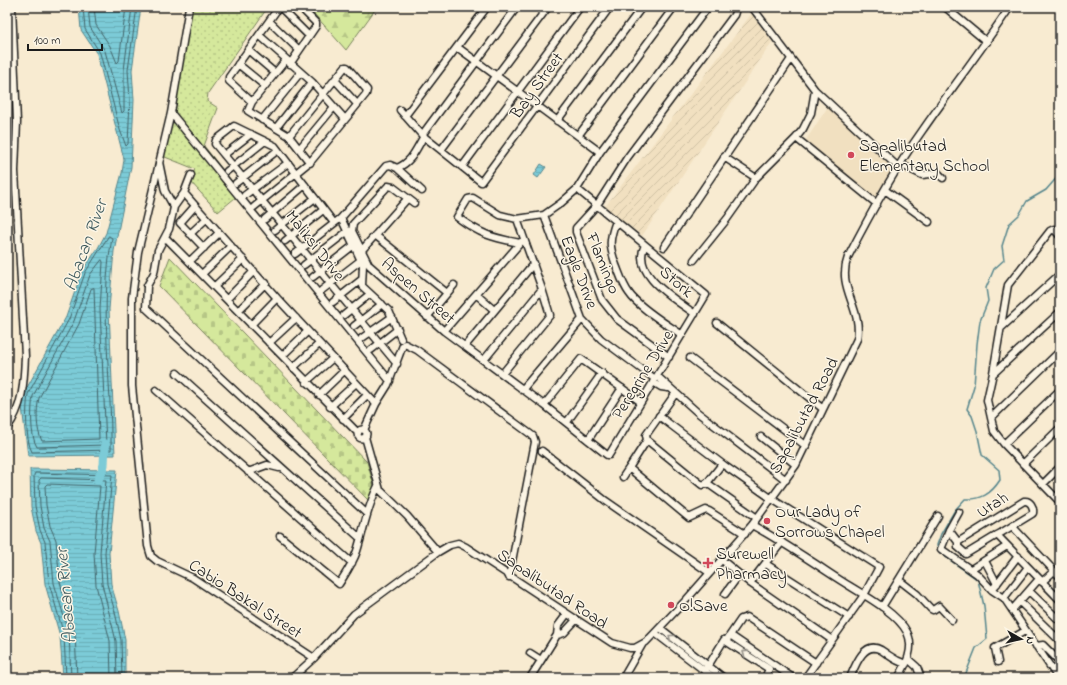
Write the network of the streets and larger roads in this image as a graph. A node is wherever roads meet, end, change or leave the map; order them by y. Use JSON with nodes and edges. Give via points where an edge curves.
{"nodes":[{"id":1,"x":12,"y":7,"type":"edge"},
{"id":2,"x":189,"y":7,"type":"edge"},
{"id":3,"x":280,"y":7,"type":"edge"},
{"id":4,"x":300,"y":7,"type":"edge"},
{"id":5,"x":487,"y":7,"type":"edge"},
{"id":6,"x":517,"y":7,"type":"edge"},
{"id":7,"x":548,"y":7,"type":"edge"},
{"id":8,"x":580,"y":7,"type":"edge"},
{"id":9,"x":610,"y":7,"type":"edge"},
{"id":10,"x":642,"y":7,"type":"edge"},
{"id":11,"x":674,"y":7,"type":"edge"},
{"id":12,"x":708,"y":7,"type":"edge"},
{"id":13,"x":734,"y":7,"type":"edge"},
{"id":14,"x":752,"y":7,"type":"edge"},
{"id":15,"x":945,"y":7,"type":"edge"},
{"id":16,"x":1010,"y":7,"type":"edge"},
{"id":17,"x":269,"y":21,"type":"junction"},
{"id":18,"x":259,"y":35,"type":"junction"},
{"id":19,"x":309,"y":36,"type":"junction"},
{"id":20,"x":987,"y":42,"type":"junction"},
{"id":21,"x":457,"y":47,"type":"junction"},
{"id":22,"x":248,"y":50,"type":"junction"},
{"id":23,"x":299,"y":50,"type":"junction"},
{"id":24,"x":791,"y":59,"type":"junction"},
{"id":25,"x":476,"y":61,"type":"junction"},
{"id":26,"x":288,"y":62,"type":"junction"},
{"id":27,"x":238,"y":64,"type":"junction"},
{"id":28,"x":275,"y":73,"type":"junction"},
{"id":29,"x":300,"y":73,"type":"junction"},
{"id":30,"x":496,"y":76,"type":"junction"},
{"id":31,"x":335,"y":80,"type":"junction"},
{"id":32,"x":312,"y":82,"type":"junction"},
{"id":33,"x":265,"y":86,"type":"junction"},
{"id":34,"x":815,"y":90,"type":"junction"},
{"id":35,"x":518,"y":92,"type":"junction"},
{"id":36,"x":323,"y":94,"type":"junction"},
{"id":37,"x":252,"y":102,"type":"junction"},
{"id":38,"x":357,"y":104,"type":"junction"},
{"id":39,"x":537,"y":106,"type":"junction"},
{"id":40,"x":334,"y":107,"type":"junction"},
{"id":41,"x":400,"y":110,"type":"dead end"},
{"id":42,"x":171,"y":113,"type":"junction"},
{"id":43,"x":405,"y":116,"type":"junction"},
{"id":44,"x":345,"y":119,"type":"junction"},
{"id":45,"x":262,"y":120,"type":"junction"},
{"id":46,"x":557,"y":121,"type":"junction"},
{"id":47,"x":276,"y":128,"type":"junction"},
{"id":48,"x":251,"y":134,"type":"junction"},
{"id":49,"x":423,"y":135,"type":"junction"},
{"id":50,"x":289,"y":136,"type":"junction"},
{"id":51,"x":578,"y":136,"type":"junction"},
{"id":52,"x":796,"y":138,"type":"junction"},
{"id":53,"x":265,"y":141,"type":"junction"},
{"id":54,"x":300,"y":148,"type":"junction"},
{"id":55,"x":278,"y":150,"type":"junction"},
{"id":56,"x":441,"y":150,"type":"junction"},
{"id":57,"x":600,"y":152,"type":"junction"},
{"id":58,"x":224,"y":154,"type":"junction"},
{"id":59,"x":724,"y":156,"type":"junction"},
{"id":60,"x":158,"y":160,"type":"junction"},
{"id":61,"x":288,"y":163,"type":"junction"},
{"id":62,"x":310,"y":163,"type":"junction"},
{"id":63,"x":234,"y":166,"type":"junction"},
{"id":64,"x":899,"y":166,"type":"junction"},
{"id":65,"x":462,"y":167,"type":"junction"},
{"id":66,"x":397,"y":168,"type":"junction"},
{"id":67,"x":227,"y":171,"type":"dead end"},
{"id":68,"x":296,"y":173,"type":"junction"},
{"id":69,"x":191,"y":175,"type":"dead end"},
{"id":70,"x":243,"y":177,"type":"junction"},
{"id":71,"x":756,"y":178,"type":"junction"},
{"id":72,"x":943,"y":178,"type":"dead end"},
{"id":73,"x":236,"y":183,"type":"dead end"},
{"id":74,"x":305,"y":185,"type":"junction"},
{"id":75,"x":253,"y":189,"type":"junction"},
{"id":76,"x":577,"y":189,"type":"junction"},
{"id":77,"x":885,"y":190,"type":"junction"},
{"id":78,"x":422,"y":191,"type":"dead end"},
{"id":79,"x":184,"y":193,"type":"junction"},
{"id":80,"x":246,"y":195,"type":"dead end"},
{"id":81,"x":315,"y":198,"type":"junction"},
{"id":82,"x":408,"y":198,"type":"junction"},
{"id":83,"x":263,"y":200,"type":"junction"},
{"id":84,"x":414,"y":203,"type":"dead end"},
{"id":85,"x":877,"y":204,"type":"junction"},
{"id":86,"x":195,"y":206,"type":"junction"},
{"id":87,"x":597,"y":206,"type":"junction"},
{"id":88,"x":254,"y":207,"type":"dead end"},
{"id":89,"x":174,"y":208,"type":"junction"},
{"id":90,"x":323,"y":210,"type":"junction"},
{"id":91,"x":272,"y":212,"type":"junction"},
{"id":92,"x":544,"y":215,"type":"junction"},
{"id":93,"x":341,"y":218,"type":"junction"},
{"id":94,"x":206,"y":219,"type":"junction"},
{"id":95,"x":265,"y":219,"type":"dead end"},
{"id":96,"x":517,"y":219,"type":"junction"},
{"id":97,"x":616,"y":221,"type":"junction"},
{"id":98,"x":929,"y":222,"type":"dead end"},
{"id":99,"x":334,"y":223,"type":"junction"},
{"id":100,"x":282,"y":224,"type":"junction"},
{"id":101,"x":275,"y":230,"type":"dead end"},
{"id":102,"x":348,"y":231,"type":"junction"},
{"id":103,"x":219,"y":232,"type":"junction"},
{"id":104,"x":190,"y":234,"type":"junction"},
{"id":105,"x":375,"y":234,"type":"junction"},
{"id":106,"x":291,"y":236,"type":"junction"},
{"id":107,"x":1060,"y":236,"type":"edge"},
{"id":108,"x":166,"y":238,"type":"junction"},
{"id":109,"x":285,"y":241,"type":"dead end"},
{"id":110,"x":522,"y":241,"type":"junction"},
{"id":111,"x":354,"y":245,"type":"junction"},
{"id":112,"x":645,"y":245,"type":"junction"},
{"id":113,"x":231,"y":246,"type":"junction"},
{"id":114,"x":664,"y":247,"type":"dead end"},
{"id":115,"x":204,"y":248,"type":"junction"},
{"id":116,"x":302,"y":249,"type":"junction"},
{"id":117,"x":362,"y":250,"type":"junction"},
{"id":118,"x":295,"y":254,"type":"dead end"},
{"id":119,"x":243,"y":259,"type":"junction"},
{"id":120,"x":310,"y":260,"type":"junction"},
{"id":121,"x":361,"y":260,"type":"junction"},
{"id":122,"x":694,"y":260,"type":"dead end"},
{"id":123,"x":190,"y":261,"type":"junction"},
{"id":124,"x":534,"y":263,"type":"junction"},
{"id":125,"x":304,"y":265,"type":"dead end"},
{"id":126,"x":254,"y":271,"type":"junction"},
{"id":127,"x":320,"y":272,"type":"junction"},
{"id":128,"x":202,"y":274,"type":"junction"},
{"id":129,"x":1060,"y":274,"type":"edge"},
{"id":130,"x":313,"y":277,"type":"dead end"},
{"id":131,"x":361,"y":280,"type":"junction"},
{"id":132,"x":266,"y":283,"type":"junction"},
{"id":133,"x":330,"y":284,"type":"junction"},
{"id":134,"x":454,"y":285,"type":"dead end"},
{"id":135,"x":215,"y":286,"type":"junction"},
{"id":136,"x":542,"y":289,"type":"junction"},
{"id":137,"x":322,"y":290,"type":"dead end"},
{"id":138,"x":447,"y":293,"type":"junction"},
{"id":139,"x":370,"y":294,"type":"junction"},
{"id":140,"x":477,"y":295,"type":"junction"},
{"id":141,"x":340,"y":297,"type":"junction"},
{"id":142,"x":277,"y":298,"type":"junction"},
{"id":143,"x":226,"y":299,"type":"junction"},
{"id":144,"x":333,"y":302,"type":"dead end"},
{"id":145,"x":382,"y":304,"type":"junction"},
{"id":146,"x":350,"y":310,"type":"junction"},
{"id":147,"x":494,"y":310,"type":"junction"},
{"id":148,"x":238,"y":311,"type":"junction"},
{"id":149,"x":1060,"y":312,"type":"edge"},
{"id":150,"x":695,"y":314,"type":"junction"},
{"id":151,"x":344,"y":315,"type":"dead end"},
{"id":152,"x":392,"y":316,"type":"junction"},
{"id":153,"x":427,"y":317,"type":"junction"},
{"id":154,"x":296,"y":318,"type":"junction"},
{"id":155,"x":582,"y":319,"type":"junction"},
{"id":156,"x":360,"y":321,"type":"junction"},
{"id":157,"x":717,"y":323,"type":"dead end"},
{"id":158,"x":251,"y":325,"type":"junction"},
{"id":159,"x":354,"y":326,"type":"dead end"},
{"id":160,"x":1002,"y":328,"type":"junction"},
{"id":161,"x":398,"y":329,"type":"junction"},
{"id":162,"x":308,"y":331,"type":"junction"},
{"id":163,"x":444,"y":331,"type":"junction"},
{"id":164,"x":370,"y":333,"type":"junction"},
{"id":165,"x":682,"y":335,"type":"junction"},
{"id":166,"x":362,"y":338,"type":"dead end"},
{"id":167,"x":401,"y":339,"type":"dead end"},
{"id":168,"x":269,"y":343,"type":"junction"},
{"id":169,"x":320,"y":344,"type":"junction"},
{"id":170,"x":378,"y":344,"type":"junction"},
{"id":171,"x":465,"y":346,"type":"junction"},
{"id":172,"x":371,"y":350,"type":"dead end"},
{"id":173,"x":1060,"y":351,"type":"edge"},
{"id":174,"x":282,"y":356,"type":"junction"},
{"id":175,"x":669,"y":357,"type":"junction"},
{"id":176,"x":333,"y":358,"type":"junction"},
{"id":177,"x":690,"y":358,"type":"dead end"},
{"id":178,"x":484,"y":360,"type":"junction"},
{"id":179,"x":397,"y":364,"type":"junction"},
{"id":180,"x":293,"y":368,"type":"junction"},
{"id":181,"x":345,"y":370,"type":"junction"},
{"id":182,"x":177,"y":373,"type":"dead end"},
{"id":183,"x":602,"y":373,"type":"junction"},
{"id":184,"x":993,"y":373,"type":"junction"},
{"id":185,"x":502,"y":374,"type":"junction"},
{"id":186,"x":655,"y":379,"type":"junction"},
{"id":187,"x":390,"y":381,"type":"junction"},
{"id":188,"x":306,"y":382,"type":"junction"},
{"id":189,"x":356,"y":383,"type":"junction"},
{"id":190,"x":622,"y":388,"type":"junction"},
{"id":191,"x":156,"y":390,"type":"dead end"},
{"id":192,"x":522,"y":390,"type":"junction"},
{"id":193,"x":1060,"y":390,"type":"edge"},
{"id":194,"x":319,"y":394,"type":"junction"},
{"id":195,"x":674,"y":394,"type":"junction"},
{"id":196,"x":367,"y":395,"type":"junction"},
{"id":197,"x":641,"y":402,"type":"junction"},
{"id":198,"x":376,"y":404,"type":"junction"},
{"id":199,"x":544,"y":405,"type":"junction"},
{"id":200,"x":330,"y":407,"type":"junction"},
{"id":201,"x":823,"y":409,"type":"junction"},
{"id":202,"x":659,"y":416,"type":"junction"},
{"id":203,"x":992,"y":417,"type":"junction"},
{"id":204,"x":342,"y":419,"type":"junction"},
{"id":205,"x":566,"y":422,"type":"junction"},
{"id":206,"x":7,"y":428,"type":"edge"},
{"id":207,"x":1060,"y":428,"type":"edge"},
{"id":208,"x":361,"y":432,"type":"junction"},
{"id":209,"x":761,"y":437,"type":"dead end"},
{"id":210,"x":588,"y":440,"type":"junction"},
{"id":211,"x":647,"y":440,"type":"junction"},
{"id":212,"x":1004,"y":444,"type":"junction"},
{"id":213,"x":806,"y":446,"type":"junction"},
{"id":214,"x":542,"y":451,"type":"dead end"},
{"id":215,"x":722,"y":464,"type":"junction"},
{"id":216,"x":1023,"y":464,"type":"junction"},
{"id":217,"x":796,"y":465,"type":"junction"},
{"id":218,"x":1060,"y":467,"type":"edge"},
{"id":219,"x":630,"y":468,"type":"junction"},
{"id":220,"x":282,"y":469,"type":"junction"},
{"id":221,"x":248,"y":472,"type":"junction"},
{"id":222,"x":623,"y":477,"type":"dead end"},
{"id":223,"x":786,"y":480,"type":"junction"},
{"id":224,"x":707,"y":483,"type":"junction"},
{"id":225,"x":1043,"y":484,"type":"junction"},
{"id":226,"x":378,"y":486,"type":"junction"},
{"id":227,"x":772,"y":499,"type":"junction"},
{"id":228,"x":1060,"y":502,"type":"edge"},
{"id":229,"x":959,"y":512,"type":"dead end"},
{"id":230,"x":367,"y":514,"type":"junction"},
{"id":231,"x":938,"y":516,"type":"dead end"},
{"id":232,"x":758,"y":518,"type":"junction"},
{"id":233,"x":752,"y":525,"type":"junction"},
{"id":234,"x":1012,"y":526,"type":"junction"},
{"id":235,"x":949,"y":530,"type":"junction"},
{"id":236,"x":745,"y":534,"type":"junction"},
{"id":237,"x":997,"y":535,"type":"junction"},
{"id":238,"x":280,"y":536,"type":"dead end"},
{"id":239,"x":360,"y":538,"type":"junction"},
{"id":240,"x":782,"y":542,"type":"junction"},
{"id":241,"x":958,"y":542,"type":"junction"},
{"id":242,"x":1007,"y":546,"type":"junction"},
{"id":243,"x":438,"y":552,"type":"junction"},
{"id":244,"x":1018,"y":556,"type":"junction"},
{"id":245,"x":722,"y":560,"type":"junction"},
{"id":246,"x":985,"y":561,"type":"junction"},
{"id":247,"x":352,"y":563,"type":"junction"},
{"id":248,"x":766,"y":564,"type":"junction"},
{"id":249,"x":1028,"y":567,"type":"junction"},
{"id":250,"x":971,"y":569,"type":"junction"},
{"id":251,"x":1054,"y":571,"type":"junction"},
{"id":252,"x":710,"y":573,"type":"junction"},
{"id":253,"x":739,"y":575,"type":"junction"},
{"id":254,"x":509,"y":577,"type":"junction"},
{"id":255,"x":1060,"y":577,"type":"edge"},
{"id":256,"x":899,"y":580,"type":"junction"},
{"id":257,"x":1040,"y":581,"type":"junction"},
{"id":258,"x":750,"y":584,"type":"junction"},
{"id":259,"x":997,"y":584,"type":"junction"},
{"id":260,"x":992,"y":590,"type":"junction"},
{"id":261,"x":1029,"y":591,"type":"junction"},
{"id":262,"x":725,"y":594,"type":"dead end"},
{"id":263,"x":864,"y":595,"type":"junction"},
{"id":264,"x":1004,"y":598,"type":"junction"},
{"id":265,"x":1060,"y":600,"type":"edge"},
{"id":266,"x":1020,"y":602,"type":"junction"},
{"id":267,"x":882,"y":608,"type":"junction"},
{"id":268,"x":1012,"y":610,"type":"junction"},
{"id":269,"x":567,"y":614,"type":"junction"},
{"id":270,"x":849,"y":617,"type":"junction"},
{"id":271,"x":576,"y":620,"type":"junction"},
{"id":272,"x":952,"y":620,"type":"dead end"},
{"id":273,"x":1060,"y":621,"type":"edge"},
{"id":274,"x":660,"y":628,"type":"junction"},
{"id":275,"x":1026,"y":631,"type":"junction"},
{"id":276,"x":655,"y":633,"type":"junction"},
{"id":277,"x":557,"y":635,"type":"junction"},
{"id":278,"x":730,"y":635,"type":"junction"},
{"id":279,"x":832,"y":640,"type":"junction"},
{"id":280,"x":726,"y":641,"type":"junction"},
{"id":281,"x":1060,"y":641,"type":"edge"},
{"id":282,"x":642,"y":645,"type":"junction"},
{"id":283,"x":1036,"y":646,"type":"junction"},
{"id":284,"x":530,"y":653,"type":"dead end"},
{"id":285,"x":314,"y":658,"type":"junction"},
{"id":286,"x":541,"y":660,"type":"junction"},
{"id":287,"x":907,"y":661,"type":"junction"},
{"id":288,"x":998,"y":662,"type":"dead end"},
{"id":289,"x":1060,"y":662,"type":"edge"},
{"id":290,"x":816,"y":663,"type":"junction"},
{"id":291,"x":706,"y":668,"type":"junction"},
{"id":292,"x":531,"y":676,"type":"edge"},
{"id":293,"x":718,"y":677,"type":"edge"},
{"id":294,"x":292,"y":678,"type":"edge"},
{"id":295,"x":539,"y":678,"type":"edge"},
{"id":296,"x":623,"y":678,"type":"edge"},
{"id":297,"x":765,"y":678,"type":"edge"},
{"id":298,"x":793,"y":678,"type":"edge"},
{"id":299,"x":806,"y":678,"type":"edge"},
{"id":300,"x":850,"y":678,"type":"edge"},
{"id":301,"x":898,"y":678,"type":"edge"},
{"id":302,"x":921,"y":678,"type":"edge"},
{"id":303,"x":1058,"y":678,"type":"edge"}],
"edges":[{"from":1,"to":206,"type":"street","via":[[17,122],[15,171],[25,356],[20,403]]},
{"from":2,"to":42,"type":"street"},
{"from":3,"to":17,"type":"street"},
{"from":3,"to":19,"type":"street"},
{"from":4,"to":19,"type":"street","via":[[316,24]]},
{"from":5,"to":21,"type":"street"},
{"from":6,"to":25,"type":"street"},
{"from":7,"to":30,"type":"street"},
{"from":8,"to":35,"type":"street"},
{"from":9,"to":39,"type":"street","name":"Bay Street"},
{"from":10,"to":46,"type":"street"},
{"from":11,"to":51,"type":"street"},
{"from":12,"to":57,"type":"street"},
{"from":13,"to":87,"type":"street","via":[[734,15],[627,158]]},
{"from":14,"to":24,"type":"street"},
{"from":15,"to":20,"type":"street"},
{"from":16,"to":20,"type":"street","name":"Sapalibutad Road"},
{"from":17,"to":18,"type":"street"},
{"from":17,"to":23,"type":"street"},
{"from":18,"to":22,"type":"street"},
{"from":18,"to":26,"type":"street"},
{"from":19,"to":23,"type":"street"},
{"from":20,"to":64,"type":"street","name":"Sapalibutad Road"},
{"from":21,"to":25,"type":"street"},
{"from":21,"to":43,"type":"street"},
{"from":22,"to":27,"type":"street"},
{"from":22,"to":28,"type":"street"},
{"from":23,"to":26,"type":"street"},
{"from":24,"to":34,"type":"street"},
{"from":24,"to":59,"type":"street"},
{"from":25,"to":30,"type":"street"},
{"from":25,"to":49,"type":"street"},
{"from":26,"to":28,"type":"street"},
{"from":26,"to":29,"type":"street"},
{"from":27,"to":33,"type":"street"},
{"from":27,"to":37,"type":"street","via":[[228,80]]},
{"from":28,"to":33,"type":"street"},
{"from":29,"to":32,"type":"street"},
{"from":29,"to":45,"type":"street"},
{"from":30,"to":35,"type":"street"},
{"from":30,"to":56,"type":"street"},
{"from":31,"to":36,"type":"street"},
{"from":31,"to":38,"type":"street"},
{"from":31,"to":38,"type":"street","via":[[347,67],[367,90]]},
{"from":32,"to":36,"type":"street"},
{"from":32,"to":47,"type":"street"},
{"from":33,"to":37,"type":"street"},
{"from":34,"to":52,"type":"street","via":[[811,113]]},
{"from":34,"to":64,"type":"street"},
{"from":35,"to":39,"type":"street"},
{"from":35,"to":65,"type":"street"},
{"from":36,"to":40,"type":"street"},
{"from":36,"to":50,"type":"street"},
{"from":37,"to":45,"type":"street","via":[[248,109],[249,113]]},
{"from":38,"to":44,"type":"street"},
{"from":39,"to":46,"type":"street"},
{"from":39,"to":65,"type":"street","name":"Bay Street","via":[[484,180],[481,182]]},
{"from":40,"to":44,"type":"street"},
{"from":40,"to":54,"type":"street"},
{"from":41,"to":43,"type":"street"},
{"from":42,"to":60,"type":"street"},
{"from":42,"to":187,"type":"street"},
{"from":43,"to":49,"type":"street"},
{"from":44,"to":62,"type":"street"},
{"from":45,"to":47,"type":"street"},
{"from":46,"to":51,"type":"street"},
{"from":47,"to":50,"type":"street"},
{"from":48,"to":53,"type":"street"},
{"from":48,"to":58,"type":"street"},
{"from":48,"to":58,"type":"street","name":"Maliksi Drive","via":[[234,126],[215,142]]},
{"from":49,"to":56,"type":"street"},
{"from":49,"to":66,"type":"street","via":[[411,159]]},
{"from":50,"to":54,"type":"street"},
{"from":51,"to":57,"type":"street"},
{"from":52,"to":71,"type":"street"},
{"from":52,"to":85,"type":"street"},
{"from":53,"to":55,"type":"street"},
{"from":53,"to":63,"type":"street"},
{"from":54,"to":62,"type":"street"},
{"from":55,"to":61,"type":"street"},
{"from":55,"to":70,"type":"street"},
{"from":56,"to":65,"type":"street"},
{"from":57,"to":76,"type":"street"},
{"from":58,"to":63,"type":"street","name":"Maliksi Drive"},
{"from":59,"to":71,"type":"street"},
{"from":59,"to":114,"type":"street"},
{"from":60,"to":89,"type":"street","via":[[165,191]]},
{"from":60,"to":285,"type":"street","name":"Cabio Bakal Street","via":[[138,252],[132,298],[132,386],[148,546],[157,561],[193,578]]},
{"from":61,"to":68,"type":"street"},
{"from":61,"to":75,"type":"street"},
{"from":62,"to":68,"type":"street"},
{"from":63,"to":67,"type":"street"},
{"from":63,"to":70,"type":"street","name":"Maliksi Drive"},
{"from":64,"to":72,"type":"street","via":[[922,175],[938,173]]},
{"from":64,"to":77,"type":"street","name":"Sapalibutad Road"},
{"from":66,"to":78,"type":"street"},
{"from":66,"to":93,"type":"street","via":[[386,166]]},
{"from":68,"to":74,"type":"street"},
{"from":68,"to":83,"type":"street"},
{"from":69,"to":79,"type":"street"},
{"from":70,"to":73,"type":"street"},
{"from":70,"to":75,"type":"street","name":"Maliksi Drive"},
{"from":71,"to":122,"type":"street"},
{"from":74,"to":81,"type":"street"},
{"from":74,"to":91,"type":"street"},
{"from":75,"to":80,"type":"street"},
{"from":75,"to":83,"type":"street","name":"Maliksi Drive"},
{"from":76,"to":87,"type":"street","name":"Peregrine Drive"},
{"from":76,"to":92,"type":"street"},
{"from":77,"to":85,"type":"street","name":"Sapalibutad Road"},
{"from":77,"to":98,"type":"street"},
{"from":79,"to":86,"type":"street"},
{"from":79,"to":89,"type":"street"},
{"from":81,"to":90,"type":"street"},
{"from":81,"to":100,"type":"street"},
{"from":82,"to":84,"type":"street"},
{"from":82,"to":105,"type":"street"},
{"from":82,"to":117,"type":"street","name":"Aspen Street","via":[[388,186],[353,224],[352,231]]},
{"from":83,"to":88,"type":"street"},
{"from":83,"to":91,"type":"street","name":"Maliksi Drive"},
{"from":85,"to":201,"type":"street","name":"Sapalibutad Road","via":[[845,265],[845,282],[857,318],[858,333],[855,345]]},
{"from":86,"to":94,"type":"street"},
{"from":86,"to":104,"type":"street","via":[[180,222]]},
{"from":87,"to":97,"type":"street","name":"Peregrine Drive"},
{"from":87,"to":175,"type":"street","name":"Flamingo","via":[[578,225],[576,232],[602,300],[617,318]]},
{"from":89,"to":108,"type":"street"},
{"from":90,"to":99,"type":"street"},
{"from":90,"to":106,"type":"street"},
{"from":91,"to":95,"type":"street"},
{"from":91,"to":100,"type":"street","name":"Maliksi Drive"},
{"from":92,"to":96,"type":"street"},
{"from":92,"to":155,"type":"street","name":"Eagle Drive"},
{"from":93,"to":99,"type":"street"},
{"from":93,"to":102,"type":"street"},
{"from":94,"to":103,"type":"street"},
{"from":94,"to":104,"type":"street"},
{"from":96,"to":110,"type":"street"},
{"from":96,"to":110,"type":"street","via":[[500,215],[470,197],[457,216],[477,232],[492,238]]},
{"from":97,"to":112,"type":"street","name":"Peregrine Drive"},
{"from":97,"to":165,"type":"street","via":[[610,236],[610,248],[630,295]]},
{"from":99,"to":116,"type":"street"},
{"from":100,"to":101,"type":"street"},
{"from":100,"to":106,"type":"street","name":"Maliksi Drive"},
{"from":102,"to":111,"type":"street"},
{"from":102,"to":120,"type":"street"},
{"from":103,"to":113,"type":"street"},
{"from":103,"to":115,"type":"street"},
{"from":104,"to":115,"type":"street"},
{"from":105,"to":117,"type":"street"},
{"from":105,"to":138,"type":"street"},
{"from":106,"to":109,"type":"street"},
{"from":106,"to":116,"type":"street","name":"Maliksi Drive"},
{"from":107,"to":160,"type":"street","via":[[1054,229],[1050,232],[1008,284]]},
{"from":108,"to":123,"type":"street"},
{"from":108,"to":230,"type":"street","via":[[158,250],[154,273],[147,286],[146,308]]},
{"from":110,"to":124,"type":"street"},
{"from":110,"to":140,"type":"street"},
{"from":111,"to":121,"type":"street"},
{"from":111,"to":127,"type":"street"},
{"from":112,"to":150,"type":"street","name":"Stork","via":[[641,252],[641,261],[646,271],[657,286]]},
{"from":112,"to":150,"type":"street","name":"Peregrine Drive","via":[[704,292],[705,297]]},
{"from":113,"to":119,"type":"street"},
{"from":113,"to":128,"type":"street"},
{"from":115,"to":123,"type":"street"},
{"from":116,"to":118,"type":"street"},
{"from":116,"to":120,"type":"street","name":"Maliksi Drive"},
{"from":117,"to":153,"type":"street","name":"Aspen Street","via":[[369,265]]},
{"from":119,"to":126,"type":"street"},
{"from":119,"to":135,"type":"street"},
{"from":120,"to":125,"type":"street"},
{"from":120,"to":127,"type":"street","name":"Maliksi Drive"},
{"from":121,"to":131,"type":"street"},
{"from":121,"to":133,"type":"street"},
{"from":123,"to":128,"type":"street"},
{"from":124,"to":136,"type":"street"},
{"from":124,"to":147,"type":"street"},
{"from":126,"to":132,"type":"street"},
{"from":126,"to":143,"type":"street"},
{"from":127,"to":130,"type":"street"},
{"from":127,"to":133,"type":"street","name":"Maliksi Drive"},
{"from":128,"to":135,"type":"street"},
{"from":129,"to":160,"type":"street"},
{"from":131,"to":139,"type":"street","via":[[362,286]]},
{"from":131,"to":141,"type":"street"},
{"from":132,"to":142,"type":"street"},
{"from":132,"to":148,"type":"street"},
{"from":133,"to":137,"type":"street"},
{"from":133,"to":141,"type":"street","name":"Maliksi Drive"},
{"from":134,"to":138,"type":"street"},
{"from":135,"to":143,"type":"street"},
{"from":136,"to":178,"type":"street"},
{"from":136,"to":185,"type":"street","via":[[550,312],[549,318]]},
{"from":138,"to":153,"type":"street"},
{"from":139,"to":145,"type":"street"},
{"from":139,"to":146,"type":"street"},
{"from":140,"to":147,"type":"street"},
{"from":140,"to":163,"type":"street"},
{"from":141,"to":144,"type":"street"},
{"from":141,"to":146,"type":"street","name":"Maliksi Drive"},
{"from":142,"to":154,"type":"street"},
{"from":142,"to":158,"type":"street"},
{"from":143,"to":148,"type":"street"},
{"from":145,"to":152,"type":"street"},
{"from":145,"to":156,"type":"street"},
{"from":146,"to":151,"type":"street"},
{"from":146,"to":156,"type":"street","name":"Maliksi Drive"},
{"from":147,"to":171,"type":"street"},
{"from":148,"to":158,"type":"street"},
{"from":149,"to":184,"type":"street"},
{"from":150,"to":165,"type":"street","name":"Peregrine Drive"},
{"from":152,"to":161,"type":"street"},
{"from":152,"to":164,"type":"street"},
{"from":153,"to":163,"type":"street","name":"Aspen Street"},
{"from":154,"to":162,"type":"street"},
{"from":154,"to":168,"type":"street"},
{"from":155,"to":186,"type":"street","name":"Eagle Drive","via":[[602,339]]},
{"from":155,"to":192,"type":"street"},
{"from":156,"to":159,"type":"street"},
{"from":156,"to":164,"type":"street","name":"Maliksi Drive"},
{"from":157,"to":201,"type":"street"},
{"from":158,"to":168,"type":"street"},
{"from":160,"to":184,"type":"street"},
{"from":161,"to":167,"type":"street"},
{"from":161,"to":170,"type":"street"},
{"from":162,"to":169,"type":"street"},
{"from":162,"to":174,"type":"street"},
{"from":163,"to":171,"type":"street","name":"Aspen Street"},
{"from":164,"to":166,"type":"street"},
{"from":164,"to":170,"type":"street","name":"Maliksi Drive"},
{"from":165,"to":175,"type":"street","name":"Peregrine Drive"},
{"from":168,"to":174,"type":"street"},
{"from":169,"to":176,"type":"street"},
{"from":169,"to":180,"type":"street"},
{"from":170,"to":172,"type":"street"},
{"from":170,"to":179,"type":"street","name":"Maliksi Drive"},
{"from":171,"to":178,"type":"street","name":"Peregrine Drive"},
{"from":173,"to":203,"type":"street"},
{"from":174,"to":180,"type":"street"},
{"from":175,"to":186,"type":"street","name":"Peregrine Drive"},
{"from":176,"to":181,"type":"street"},
{"from":176,"to":188,"type":"street"},
{"from":177,"to":213,"type":"street"},
{"from":178,"to":185,"type":"street","name":"Peregrine Drive"},
{"from":179,"to":187,"type":"street"},
{"from":179,"to":254,"type":"street","via":[[403,345],[408,344],[535,439]]},
{"from":180,"to":188,"type":"street"},
{"from":181,"to":189,"type":"street"},
{"from":181,"to":194,"type":"street"},
{"from":182,"to":220,"type":"street"},
{"from":183,"to":190,"type":"street"},
{"from":183,"to":199,"type":"street","via":[[579,360]]},
{"from":183,"to":205,"type":"street"},
{"from":184,"to":203,"type":"street","via":[[987,400]]},
{"from":185,"to":192,"type":"street","name":"Peregrine Drive"},
{"from":186,"to":195,"type":"street","name":"Eagle Drive","via":[[661,387],[668,388]]},
{"from":186,"to":197,"type":"street","name":"Peregrine Drive"},
{"from":187,"to":198,"type":"street"},
{"from":188,"to":194,"type":"street"},
{"from":189,"to":196,"type":"street"},
{"from":189,"to":200,"type":"street"},
{"from":190,"to":197,"type":"street"},
{"from":190,"to":210,"type":"street"},
{"from":191,"to":221,"type":"street"},
{"from":192,"to":199,"type":"street","name":"Peregrine Drive"},
{"from":193,"to":212,"type":"street"},
{"from":194,"to":200,"type":"street"},
{"from":195,"to":202,"type":"street"},
{"from":195,"to":223,"type":"street"},
{"from":196,"to":198,"type":"street"},
{"from":196,"to":204,"type":"street"},
{"from":197,"to":210,"type":"street","name":"Peregrine Drive","via":[[609,455]]},
{"from":198,"to":208,"type":"street"},
{"from":199,"to":205,"type":"street","name":"Peregrine Drive"},
{"from":200,"to":204,"type":"street"},
{"from":201,"to":213,"type":"street","name":"Sapalibutad Road"},
{"from":202,"to":211,"type":"street","via":[[646,435]]},
{"from":202,"to":215,"type":"street"},
{"from":203,"to":212,"type":"street","via":[[994,431]]},
{"from":204,"to":208,"type":"street"},
{"from":205,"to":210,"type":"street","name":"Peregrine Drive"},
{"from":207,"to":216,"type":"street"},
{"from":208,"to":226,"type":"street","via":[[361,438],[365,438]]},
{"from":209,"to":217,"type":"street"},
{"from":211,"to":219,"type":"street"},
{"from":211,"to":224,"type":"street","via":[[702,485]]},
{"from":212,"to":216,"type":"street"},
{"from":213,"to":217,"type":"street","name":"Sapalibutad Road"},
{"from":214,"to":252,"type":"street","via":[[613,506]]},
{"from":215,"to":224,"type":"street"},
{"from":215,"to":227,"type":"street"},
{"from":216,"to":225,"type":"street"},
{"from":217,"to":223,"type":"street","name":"Sapalibutad Road"},
{"from":218,"to":225,"type":"street"},
{"from":219,"to":222,"type":"street"},
{"from":219,"to":236,"type":"street","via":[[689,518],[706,510],[710,511]]},
{"from":220,"to":221,"type":"street","via":[[267,465]]},
{"from":220,"to":239,"type":"street"},
{"from":221,"to":247,"type":"street"},
{"from":223,"to":227,"type":"street","name":"Sapalibutad Road"},
{"from":224,"to":232,"type":"street"},
{"from":225,"to":228,"type":"street"},
{"from":226,"to":230,"type":"street"},
{"from":226,"to":243,"type":"street"},
{"from":227,"to":232,"type":"street","name":"Sapalibutad Road"},
{"from":227,"to":263,"type":"street","via":[[879,567]]},
{"from":229,"to":235,"type":"street"},
{"from":230,"to":239,"type":"street"},
{"from":231,"to":256,"type":"street"},
{"from":232,"to":233,"type":"street","name":"Sapalibutad Road"},
{"from":233,"to":236,"type":"street","name":"Sapalibutad Road"},
{"from":233,"to":240,"type":"street"},
{"from":234,"to":237,"type":"street"},
{"from":234,"to":241,"type":"street","name":"Utah","via":[[1034,513],[1030,503],[1024,501]]},
{"from":234,"to":251,"type":"street"},
{"from":235,"to":241,"type":"street"},
{"from":235,"to":250,"type":"street","via":[[941,549]]},
{"from":236,"to":245,"type":"street","name":"Sapalibutad Road"},
{"from":237,"to":241,"type":"street","via":[[966,554],[958,547]]},
{"from":237,"to":242,"type":"street"},
{"from":238,"to":247,"type":"street","via":[[339,584]]},
{"from":239,"to":247,"type":"street"},
{"from":240,"to":248,"type":"street"},
{"from":240,"to":263,"type":"street"},
{"from":242,"to":244,"type":"street"},
{"from":242,"to":246,"type":"street"},
{"from":243,"to":254,"type":"street","name":"Sapalibutad Road","via":[[450,545],[458,544],[478,554]]},
{"from":243,"to":285,"type":"street","name":"Sapalibutad Road","via":[[354,614]]},
{"from":244,"to":249,"type":"street"},
{"from":244,"to":259,"type":"street"},
{"from":245,"to":252,"type":"street","name":"Sapalibutad Road"},
{"from":245,"to":253,"type":"street"},
{"from":246,"to":250,"type":"street"},
{"from":246,"to":259,"type":"street"},
{"from":248,"to":258,"type":"street"},
{"from":248,"to":270,"type":"street"},
{"from":249,"to":257,"type":"street"},
{"from":249,"to":264,"type":"street"},
{"from":250,"to":260,"type":"street"},
{"from":251,"to":255,"type":"street"},
{"from":251,"to":257,"type":"street"},
{"from":252,"to":274,"type":"street","name":"Sapalibutad Road"},
{"from":253,"to":258,"type":"street"},
{"from":253,"to":262,"type":"street"},
{"from":254,"to":269,"type":"street","name":"Sapalibutad Road"},
{"from":256,"to":267,"type":"street"},
{"from":256,"to":272,"type":"street","via":[[931,609],[939,606]]},
{"from":257,"to":261,"type":"street"},
{"from":257,"to":265,"type":"street"},
{"from":258,"to":279,"type":"street"},
{"from":259,"to":260,"type":"street"},
{"from":260,"to":264,"type":"street"},
{"from":261,"to":266,"type":"street"},
{"from":261,"to":273,"type":"street"},
{"from":263,"to":267,"type":"street"},
{"from":263,"to":270,"type":"street"},
{"from":264,"to":268,"type":"street"},
{"from":266,"to":268,"type":"street"},
{"from":266,"to":281,"type":"street"},
{"from":267,"to":287,"type":"street","via":[[907,632],[910,644]]},
{"from":268,"to":275,"type":"street"},
{"from":269,"to":271,"type":"street","name":"Sapalibutad Road"},
{"from":269,"to":277,"type":"street","via":[[558,626]]},
{"from":270,"to":279,"type":"street"},
{"from":271,"to":277,"type":"street","via":[[564,633]]},
{"from":271,"to":282,"type":"street","name":"Sapalibutad Road","via":[[618,646],[630,648]]},
{"from":274,"to":276,"type":"street","name":"Sapalibutad Road"},
{"from":291,"to":274,"type":"street","one_way":true},
{"from":275,"to":283,"type":"street"},
{"from":275,"to":288,"type":"street","via":[[995,648]]},
{"from":276,"to":282,"type":"street","name":"Sapalibutad Road"},
{"from":276,"to":291,"type":"street"},
{"from":277,"to":286,"type":"street"},
{"from":278,"to":280,"type":"street"},
{"from":278,"to":290,"type":"street","via":[[741,619],[747,617]]},
{"from":278,"to":298,"type":"street"},
{"from":279,"to":290,"type":"street"},
{"from":280,"to":291,"type":"street","via":[[722,640]]},
{"from":297,"to":280,"type":"street","one_way":true,"via":[[769,669]]},
{"from":282,"to":296,"type":"street"},
{"from":283,"to":289,"type":"street","via":[[1042,644]]},
{"from":283,"to":303,"type":"street"},
{"from":284,"to":286,"type":"street"},
{"from":285,"to":294,"type":"street","name":"Sapalibutad Road"},
{"from":286,"to":292,"type":"street"},
{"from":287,"to":300,"type":"street","via":[[892,659],[874,647],[868,649],[857,662]]},
{"from":287,"to":301,"type":"street"},
{"from":287,"to":302,"type":"street","via":[[917,667]]},
{"from":290,"to":299,"type":"street"},
{"from":291,"to":293,"type":"street"},
{"from":292,"to":295,"type":"street"}]}
